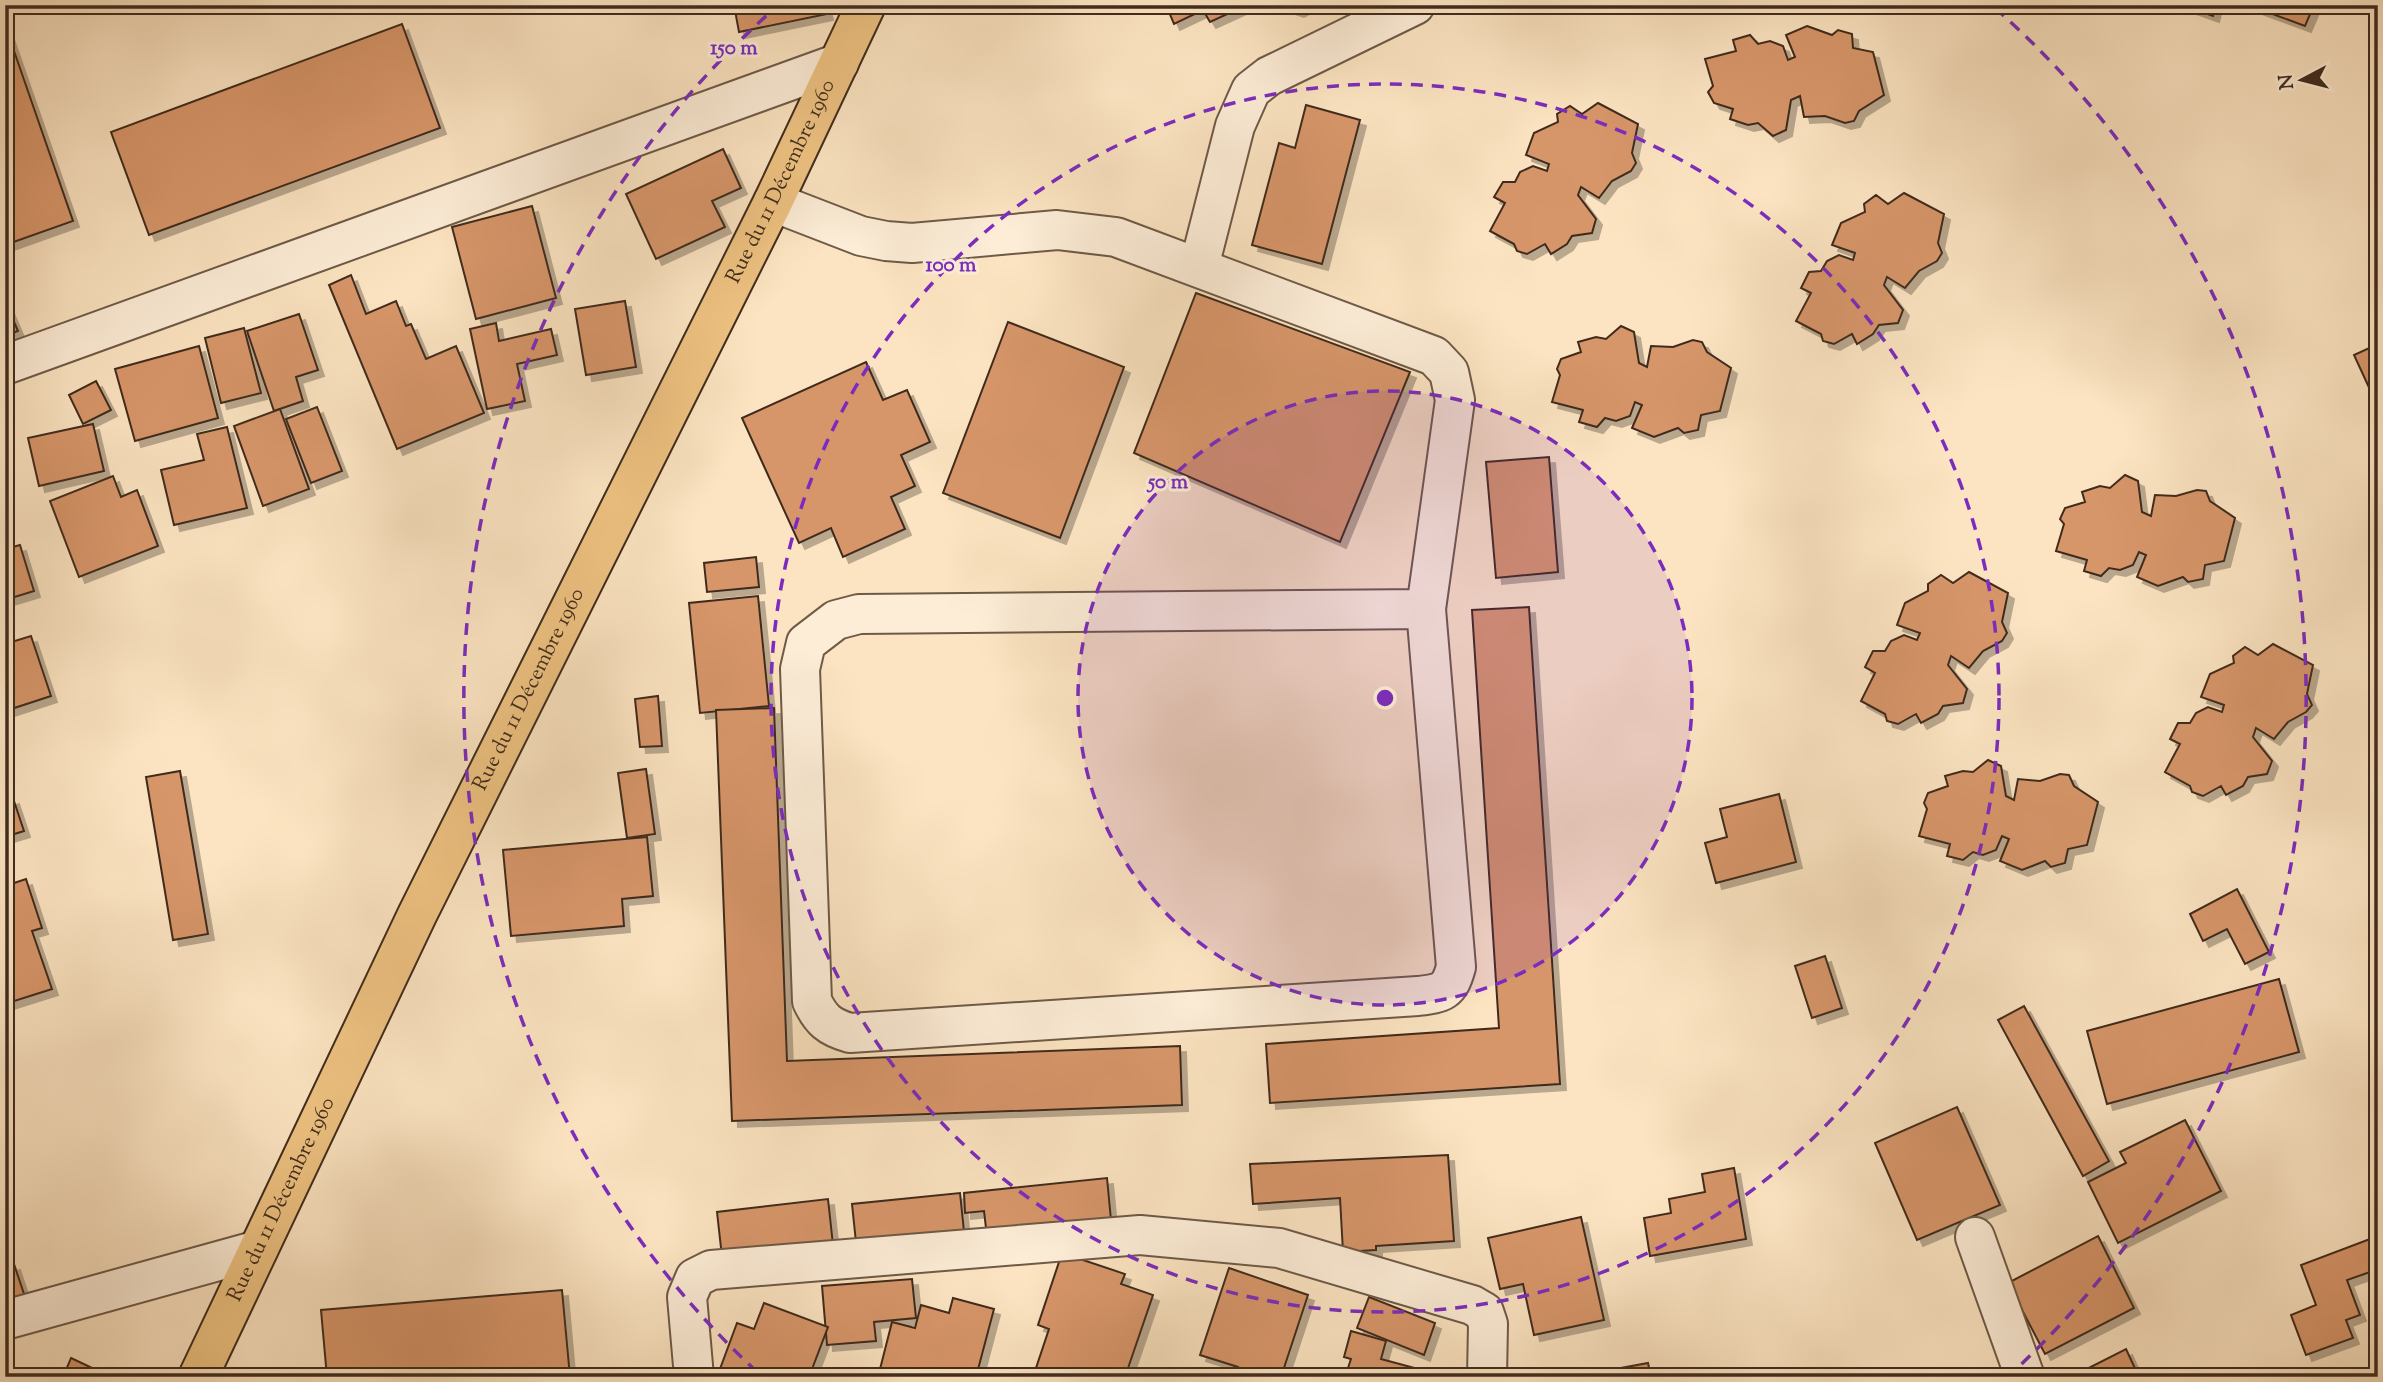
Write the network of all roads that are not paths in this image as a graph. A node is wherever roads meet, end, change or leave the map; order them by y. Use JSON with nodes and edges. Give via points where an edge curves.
{"nodes":[{"id":1,"x":866,"y":5,"type":"edge"},
{"id":2,"x":1415,"y":5,"type":"edge"},
{"id":3,"x":839,"y":63,"type":"junction"},
{"id":4,"x":773,"y":202,"type":"junction"},
{"id":5,"x":1199,"y":267,"type":"junction"},
{"id":6,"x":5,"y":365,"type":"edge"},
{"id":7,"x":1426,"y":609,"type":"junction"},
{"id":8,"x":1975,"y":1237,"type":"dead end"},
{"id":9,"x":258,"y":1250,"type":"junction"},
{"id":10,"x":5,"y":1320,"type":"edge"},
{"id":11,"x":198,"y":1377,"type":"edge"},
{"id":12,"x":694,"y":1377,"type":"edge"},
{"id":13,"x":1487,"y":1377,"type":"edge"},
{"id":14,"x":2025,"y":1377,"type":"edge"}],
"edges":[{"from":1,"to":3,"type":"main road","name":"Rue du 11 Décembre 1960"},
{"from":2,"to":5,"type":"street","via":[[1269,76],[1251,90],[1235,126]]},
{"from":3,"to":4,"type":"main road","name":"Rue du 11 Décembre 1960"},
{"from":3,"to":6,"type":"street"},
{"from":4,"to":5,"type":"street","via":[[860,236],[886,241],[912,243],[1057,230],[1116,237]]},
{"from":4,"to":9,"type":"main road","name":"Rue du 11 Décembre 1960","via":[[417,915]]},
{"from":5,"to":7,"type":"street","via":[[1434,356],[1449,372],[1455,400]]},
{"from":7,"to":7,"type":"street","via":[[859,614],[836,620],[806,643],[800,669],[812,1001],[820,1018],[832,1028],[850,1033],[1439,994],[1451,984],[1456,967]]},
{"from":8,"to":14,"type":"street"},
{"from":9,"to":10,"type":"street"},
{"from":9,"to":11,"type":"main road","name":"Rue du 11 Décembre 1960"},
{"from":12,"to":13,"type":"street","via":[[687,1297],[695,1278],[711,1270],[1140,1235],[1279,1248],[1472,1305],[1484,1312],[1488,1324]]}]}
